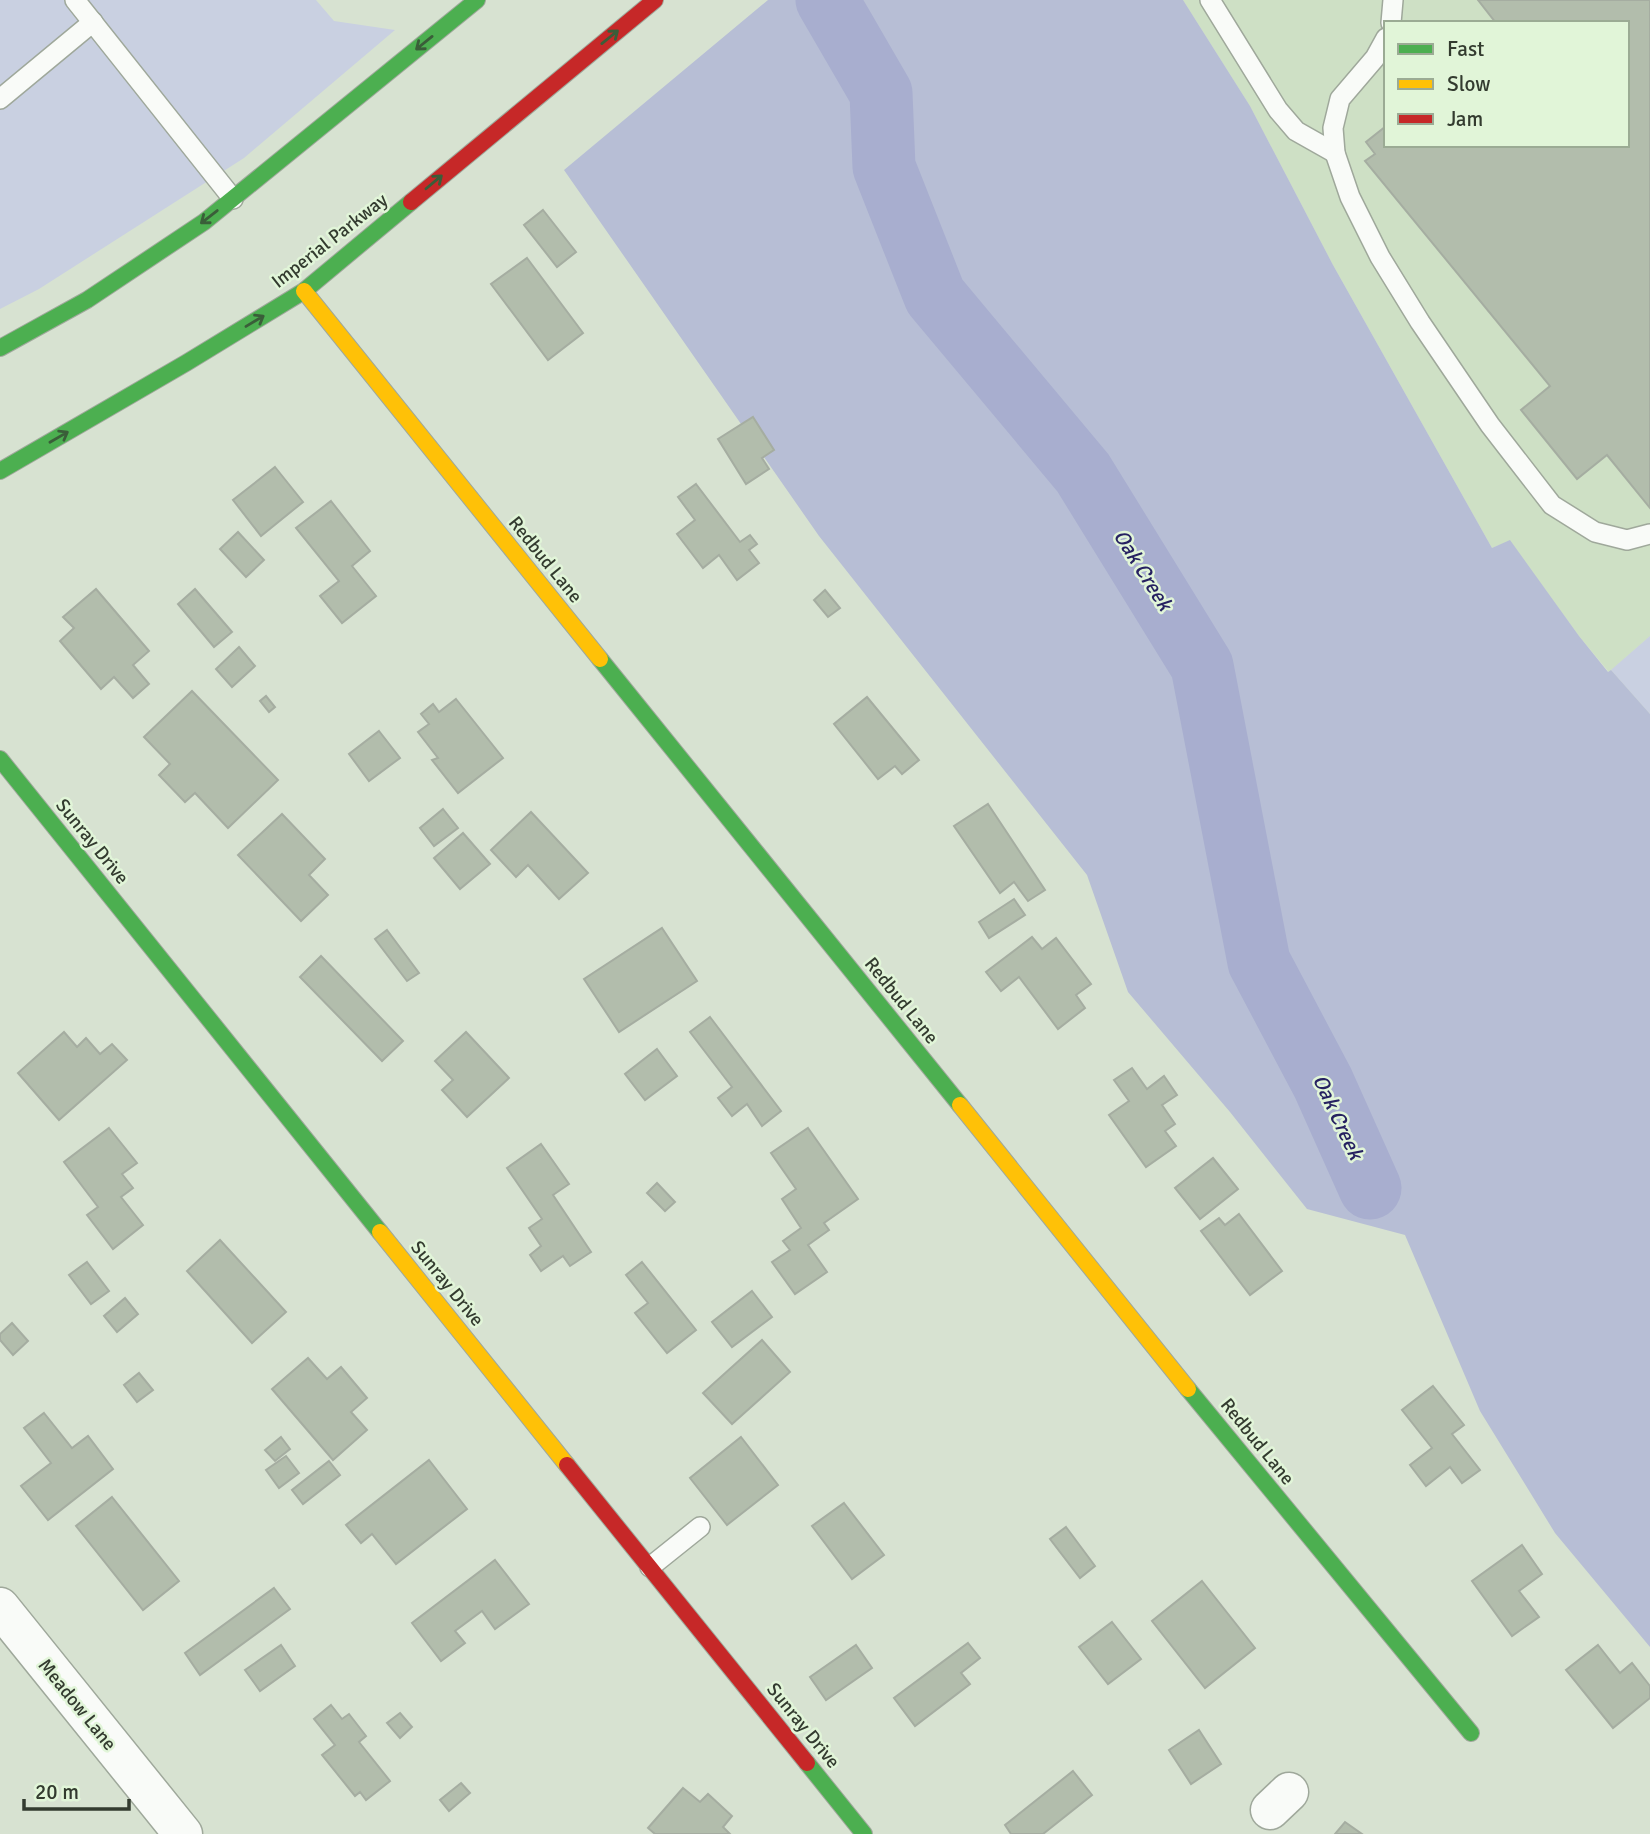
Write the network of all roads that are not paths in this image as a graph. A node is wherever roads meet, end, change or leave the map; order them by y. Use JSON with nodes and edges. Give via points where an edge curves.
{"nodes":[{"id":1,"x":75,"y":0,"type":"edge"},
{"id":2,"x":477,"y":0,"type":"edge"},
{"id":3,"x":655,"y":0,"type":"edge"},
{"id":4,"x":1210,"y":0,"type":"edge"},
{"id":5,"x":1393,"y":0,"type":"edge"},
{"id":6,"x":1391,"y":21,"type":"edge"},
{"id":7,"x":93,"y":22,"type":"junction"},
{"id":8,"x":1384,"y":42,"type":"edge"},
{"id":9,"x":0,"y":99,"type":"edge"},
{"id":10,"x":1335,"y":152,"type":"junction"},
{"id":11,"x":233,"y":199,"type":"junction"},
{"id":12,"x":304,"y":291,"type":"junction"},
{"id":13,"x":0,"y":348,"type":"edge"},
{"id":14,"x":0,"y":471,"type":"edge"},
{"id":15,"x":1650,"y":534,"type":"edge"},
{"id":16,"x":0,"y":759,"type":"edge"},
{"id":17,"x":700,"y":1527,"type":"dead end"},
{"id":18,"x":650,"y":1567,"type":"junction"},
{"id":19,"x":0,"y":1607,"type":"edge"},
{"id":20,"x":1471,"y":1733,"type":"dead end"},
{"id":21,"x":183,"y":1834,"type":"edge"},
{"id":22,"x":864,"y":1834,"type":"edge"}],
"edges":[{"from":1,"to":7,"type":"lane"},
{"from":2,"to":11,"type":"street","one_way":true},
{"from":12,"to":3,"type":"street","name":"Imperial Parkway","one_way":true},
{"from":4,"to":10,"type":"lane","via":[[1278,110],[1296,131]]},
{"from":5,"to":6,"type":"lane"},
{"from":7,"to":9,"type":"lane"},
{"from":7,"to":11,"type":"lane"},
{"from":8,"to":10,"type":"lane","via":[[1340,99],[1333,128]]},
{"from":10,"to":15,"type":"lane","via":[[1350,197],[1380,257],[1490,425],[1552,505],[1595,532],[1627,540]]},
{"from":11,"to":13,"type":"street","one_way":true,"via":[[87,300]]},
{"from":14,"to":12,"type":"street","name":"Imperial Parkway","one_way":true},
{"from":12,"to":20,"type":"street","name":"Redbud Lane","via":[[1157,1351]]},
{"from":16,"to":18,"type":"street","name":"Sunray Drive"},
{"from":17,"to":18,"type":"lane"},
{"from":18,"to":22,"type":"street","name":"Sunray Drive"},
{"from":19,"to":21,"type":"street","name":"Meadow Lane"}]}
